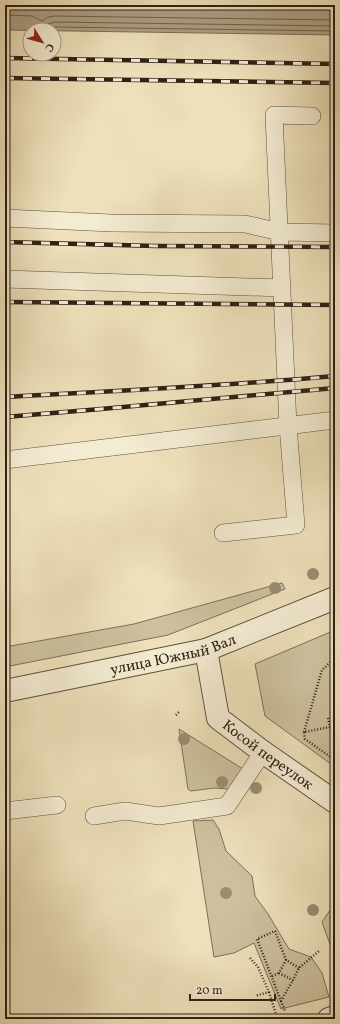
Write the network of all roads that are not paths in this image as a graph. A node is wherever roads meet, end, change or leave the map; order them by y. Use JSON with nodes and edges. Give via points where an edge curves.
{"nodes":[{"id":1,"x":312,"y":116,"type":"dead end"},
{"id":2,"x":5,"y":218,"type":"edge"},
{"id":3,"x":280,"y":232,"type":"junction"},
{"id":4,"x":335,"y":232,"type":"edge"},
{"id":5,"x":5,"y":279,"type":"edge"},
{"id":6,"x":282,"y":288,"type":"junction"},
{"id":7,"x":335,"y":420,"type":"edge"},
{"id":8,"x":288,"y":426,"type":"junction"},
{"id":9,"x":5,"y":460,"type":"edge"},
{"id":10,"x":223,"y":534,"type":"dead end"},
{"id":11,"x":335,"y":598,"type":"edge"},
{"id":12,"x":206,"y":650,"type":"junction"},
{"id":13,"x":5,"y":691,"type":"edge"},
{"id":14,"x":263,"y":752,"type":"junction"},
{"id":15,"x":335,"y":802,"type":"edge"},
{"id":16,"x":57,"y":805,"type":"dead end"},
{"id":17,"x":5,"y":811,"type":"edge"},
{"id":18,"x":94,"y":816,"type":"dead end"},
{"id":19,"x":335,"y":1017,"type":"edge"},
{"id":20,"x":329,"y":1019,"type":"edge"}],
"edges":[{"from":1,"to":3,"type":"lane","via":[[274,115]]},
{"from":2,"to":3,"type":"lane","via":[[111,223],[245,224]]},
{"from":3,"to":4,"type":"lane"},
{"from":3,"to":6,"type":"lane"},
{"from":5,"to":6,"type":"lane"},
{"from":6,"to":8,"type":"lane"},
{"from":7,"to":8,"type":"lane"},
{"from":8,"to":9,"type":"lane"},
{"from":8,"to":10,"type":"lane","via":[[296,525]]},
{"from":11,"to":12,"type":"street","name":"улица Южный Вал"},
{"from":12,"to":13,"type":"street","name":"улица Южный Вал"},
{"from":12,"to":14,"type":"street","name":"Косой переулок","via":[[218,718]]},
{"from":14,"to":15,"type":"street","name":"Косой переулок"},
{"from":14,"to":18,"type":"lane","via":[[227,806],[159,816],[125,811]]},
{"from":16,"to":17,"type":"lane"},
{"from":19,"to":20,"type":"street"}]}
